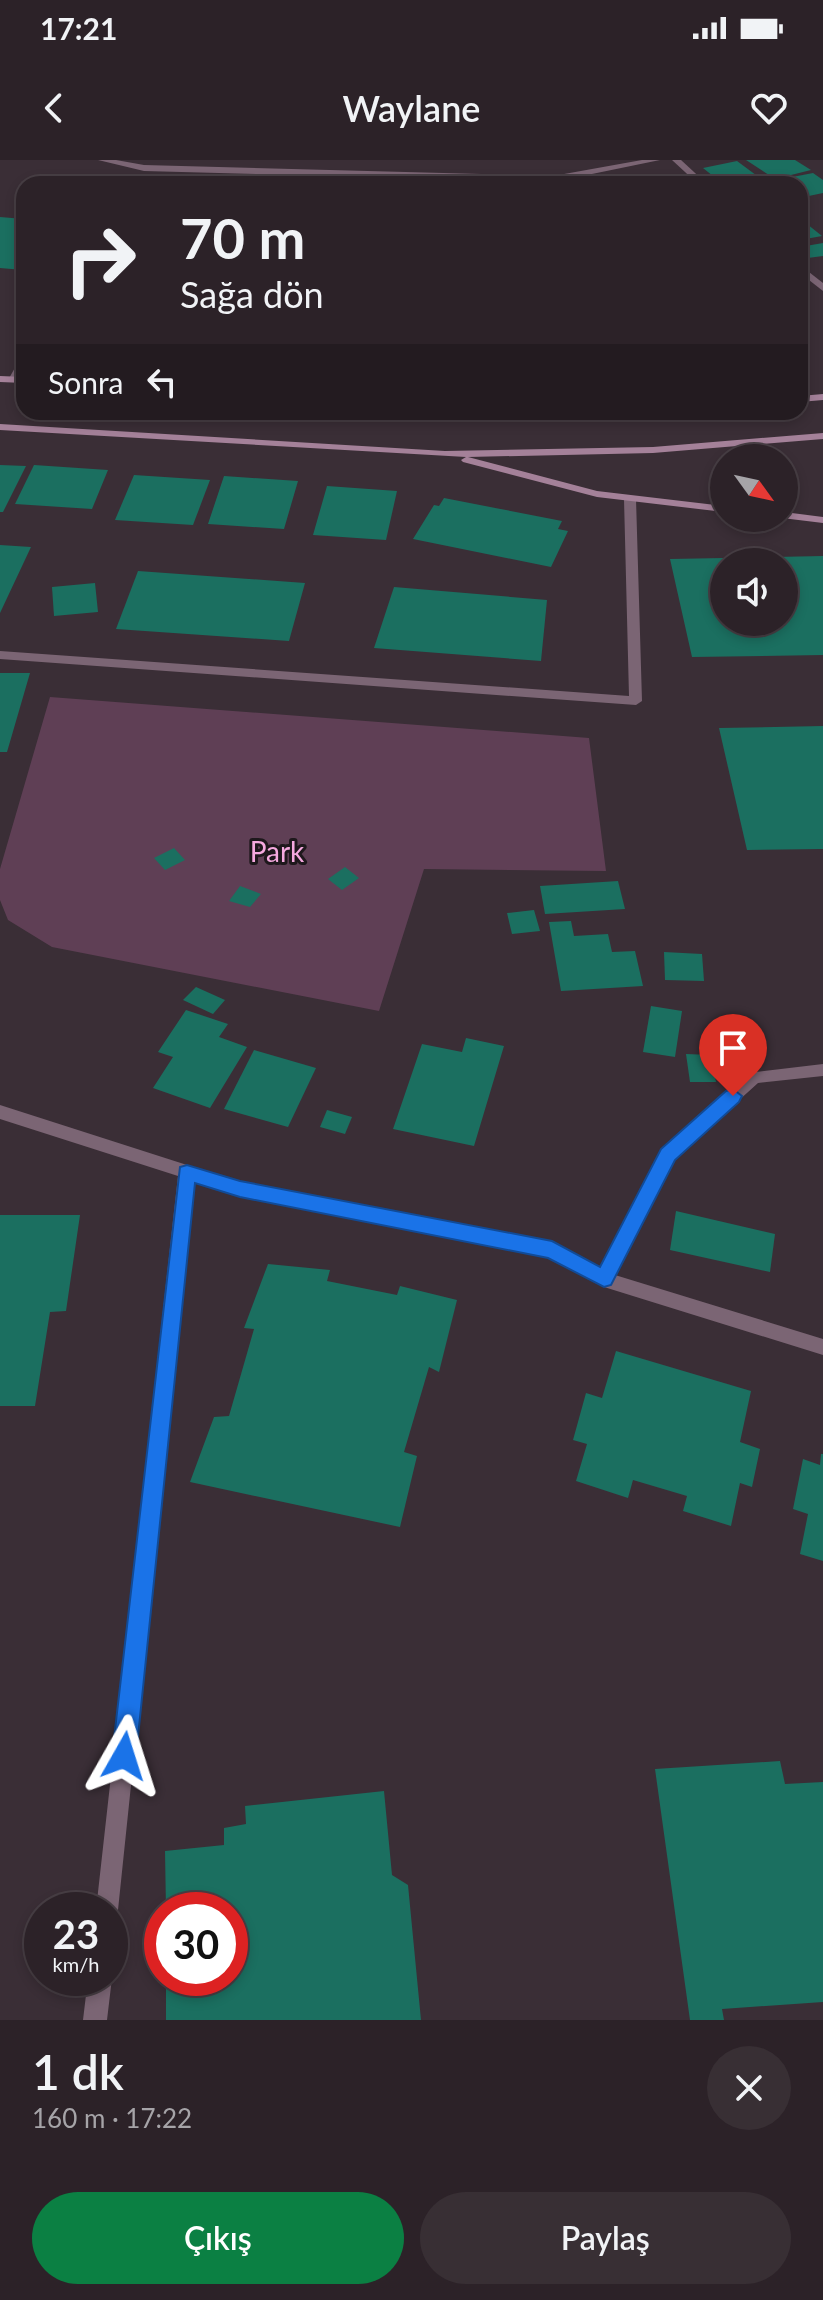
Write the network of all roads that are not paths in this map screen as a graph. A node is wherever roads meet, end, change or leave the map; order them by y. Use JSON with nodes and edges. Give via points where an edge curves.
{"nodes":[{"id":1,"x":102,"y":160,"type":"edge"},
{"id":2,"x":656,"y":160,"type":"edge"},
{"id":3,"x":676,"y":160,"type":"edge"},
{"id":4,"x":376,"y":176,"type":"edge"},
{"id":5,"x":569,"y":176,"type":"edge"},
{"id":6,"x":694,"y":176,"type":"edge"},
{"id":7,"x":0,"y":427,"type":"edge"},
{"id":8,"x":823,"y":436,"type":"edge"},
{"id":9,"x":445,"y":454,"type":"junction"},
{"id":10,"x":630,"y":499,"type":"junction"},
{"id":11,"x":710,"y":508,"type":"edge"},
{"id":12,"x":798,"y":517,"type":"edge"},
{"id":13,"x":823,"y":520,"type":"edge"},
{"id":14,"x":0,"y":655,"type":"edge"},
{"id":15,"x":823,"y":1070,"type":"edge"},
{"id":16,"x":0,"y":1112,"type":"edge"},
{"id":17,"x":187,"y":1172,"type":"junction"},
{"id":18,"x":604,"y":1279,"type":"junction"},
{"id":19,"x":823,"y":1347,"type":"edge"},
{"id":20,"x":109,"y":1892,"type":"edge"},
{"id":21,"x":98,"y":1996,"type":"edge"},
{"id":22,"x":95,"y":2020,"type":"edge"}],
"edges":[{"from":1,"to":4,"type":"street","via":[[141,172]]},
{"from":2,"to":5,"type":"street"},
{"from":3,"to":6,"type":"street"},
{"from":7,"to":9,"type":"main road"},
{"from":8,"to":9,"type":"main road","via":[[653,450]]},
{"from":9,"to":10,"type":"main road"},
{"from":10,"to":11,"type":"main road"},
{"from":10,"to":14,"type":"street","via":[[636,701]]},
{"from":12,"to":13,"type":"main road"},
{"from":15,"to":18,"type":"street","via":[[754,1077],[668,1154]]},
{"from":16,"to":17,"type":"street"},
{"from":17,"to":18,"type":"street","via":[[240,1189],[552,1250]]},
{"from":17,"to":20,"type":"street"},
{"from":18,"to":19,"type":"street"},
{"from":21,"to":22,"type":"street"}]}
